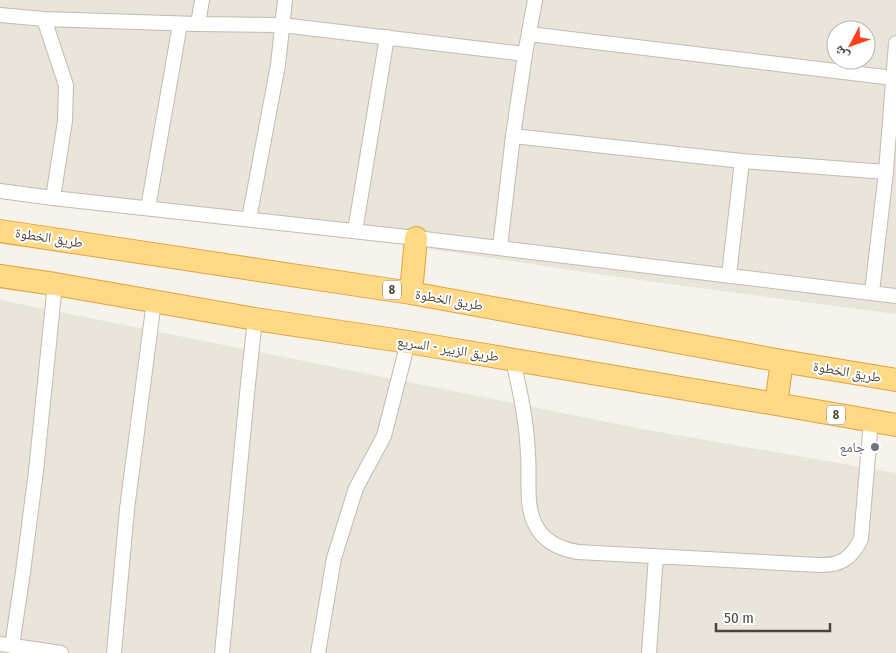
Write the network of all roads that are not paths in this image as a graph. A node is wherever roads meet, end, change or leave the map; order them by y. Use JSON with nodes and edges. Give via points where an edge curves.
{"nodes":[{"id":1,"x":202,"y":0,"type":"edge"},
{"id":2,"x":285,"y":0,"type":"edge"},
{"id":3,"x":534,"y":0,"type":"edge"},
{"id":4,"x":0,"y":15,"type":"edge"},
{"id":5,"x":44,"y":19,"type":"junction"},
{"id":6,"x":180,"y":24,"type":"junction"},
{"id":7,"x":198,"y":24,"type":"junction"},
{"id":8,"x":282,"y":25,"type":"junction"},
{"id":9,"x":529,"y":34,"type":"junction"},
{"id":10,"x":387,"y":37,"type":"junction"},
{"id":11,"x":896,"y":43,"type":"edge"},
{"id":12,"x":525,"y":54,"type":"junction"},
{"id":13,"x":893,"y":78,"type":"junction"},
{"id":14,"x":513,"y":136,"type":"junction"},
{"id":15,"x":742,"y":161,"type":"junction"},
{"id":16,"x":886,"y":172,"type":"junction"},
{"id":17,"x":0,"y":190,"type":"edge"},
{"id":18,"x":53,"y":198,"type":"junction"},
{"id":19,"x":148,"y":208,"type":"junction"},
{"id":20,"x":249,"y":219,"type":"junction"},
{"id":21,"x":0,"y":231,"type":"edge"},
{"id":22,"x":355,"y":231,"type":"junction"},
{"id":23,"x":416,"y":238,"type":"junction"},
{"id":24,"x":500,"y":247,"type":"junction"},
{"id":25,"x":729,"y":275,"type":"junction"},
{"id":26,"x":0,"y":276,"type":"edge"},
{"id":27,"x":55,"y":284,"type":"junction"},
{"id":28,"x":410,"y":292,"type":"junction"},
{"id":29,"x":872,"y":292,"type":"junction"},
{"id":30,"x":896,"y":296,"type":"edge"},
{"id":31,"x":154,"y":302,"type":"junction"},
{"id":32,"x":255,"y":319,"type":"junction"},
{"id":33,"x":408,"y":342,"type":"junction"},
{"id":34,"x":513,"y":360,"type":"junction"},
{"id":35,"x":782,"y":361,"type":"junction"},
{"id":36,"x":896,"y":380,"type":"edge"},
{"id":37,"x":776,"y":404,"type":"junction"},
{"id":38,"x":870,"y":421,"type":"junction"},
{"id":39,"x":896,"y":425,"type":"edge"},
{"id":40,"x":656,"y":556,"type":"junction"},
{"id":41,"x":6,"y":645,"type":"edge"},
{"id":42,"x":61,"y":653,"type":"edge"},
{"id":43,"x":114,"y":653,"type":"edge"},
{"id":44,"x":222,"y":653,"type":"edge"},
{"id":45,"x":318,"y":653,"type":"edge"},
{"id":46,"x":649,"y":653,"type":"edge"}],
"edges":[{"from":1,"to":7,"type":"street"},
{"from":2,"to":8,"type":"street"},
{"from":3,"to":9,"type":"street"},
{"from":4,"to":5,"type":"street"},
{"from":5,"to":6,"type":"street"},
{"from":5,"to":18,"type":"street","via":[[66,85],[65,121]]},
{"from":6,"to":7,"type":"street"},
{"from":6,"to":19,"type":"street"},
{"from":7,"to":8,"type":"street"},
{"from":8,"to":10,"type":"street"},
{"from":8,"to":20,"type":"street","via":[[278,65]]},
{"from":9,"to":12,"type":"street"},
{"from":9,"to":13,"type":"street"},
{"from":10,"to":12,"type":"street"},
{"from":10,"to":22,"type":"street"},
{"from":11,"to":13,"type":"street"},
{"from":12,"to":14,"type":"street"},
{"from":13,"to":16,"type":"street"},
{"from":14,"to":15,"type":"street"},
{"from":14,"to":24,"type":"street"},
{"from":15,"to":16,"type":"street"},
{"from":15,"to":25,"type":"street"},
{"from":16,"to":29,"type":"street"},
{"from":17,"to":18,"type":"street"},
{"from":18,"to":19,"type":"street"},
{"from":19,"to":20,"type":"street"},
{"from":20,"to":22,"type":"street"},
{"from":21,"to":28,"type":"highway","name":"طريق الخطوة","number":"8"},
{"from":22,"to":23,"type":"street"},
{"from":23,"to":24,"type":"street"},
{"from":23,"to":28,"type":"highway"},
{"from":24,"to":25,"type":"street"},
{"from":25,"to":29,"type":"street"},
{"from":26,"to":27,"type":"highway","name":"طريق الزبير - السريع","number":"8"},
{"from":27,"to":31,"type":"highway","name":"طريق الزبير - السريع","number":"8"},
{"from":27,"to":41,"type":"street","via":[[24,572]]},
{"from":28,"to":35,"type":"highway","name":"طريق الخطوة","number":"8"},
{"from":29,"to":30,"type":"street"},
{"from":31,"to":32,"type":"highway","name":"طريق الزبير - السريع","number":"8"},
{"from":31,"to":43,"type":"street","via":[[127,509]]},
{"from":32,"to":33,"type":"highway","name":"طريق الزبير - السريع","number":"8"},
{"from":32,"to":44,"type":"street"},
{"from":33,"to":34,"type":"highway","name":"طريق الزبير - السريع","number":"8"},
{"from":33,"to":45,"type":"street","via":[[384,436],[356,488],[334,558]]},
{"from":34,"to":37,"type":"highway","name":"طريق الزبير - السريع","number":"8"},
{"from":34,"to":40,"type":"street","via":[[523,406],[529,503],[540,533],[553,544],[578,552]]},
{"from":35,"to":36,"type":"highway","name":"طريق الخطوة","number":"8"},
{"from":35,"to":37,"type":"highway"},
{"from":37,"to":38,"type":"highway","name":"طريق الزبير - السريع","number":"8"},
{"from":38,"to":39,"type":"highway","name":"طريق الزبير - السريع","number":"8"},
{"from":38,"to":40,"type":"street","via":[[861,539],[849,557],[829,565]]},
{"from":40,"to":46,"type":"street"},
{"from":41,"to":42,"type":"street"}]}
